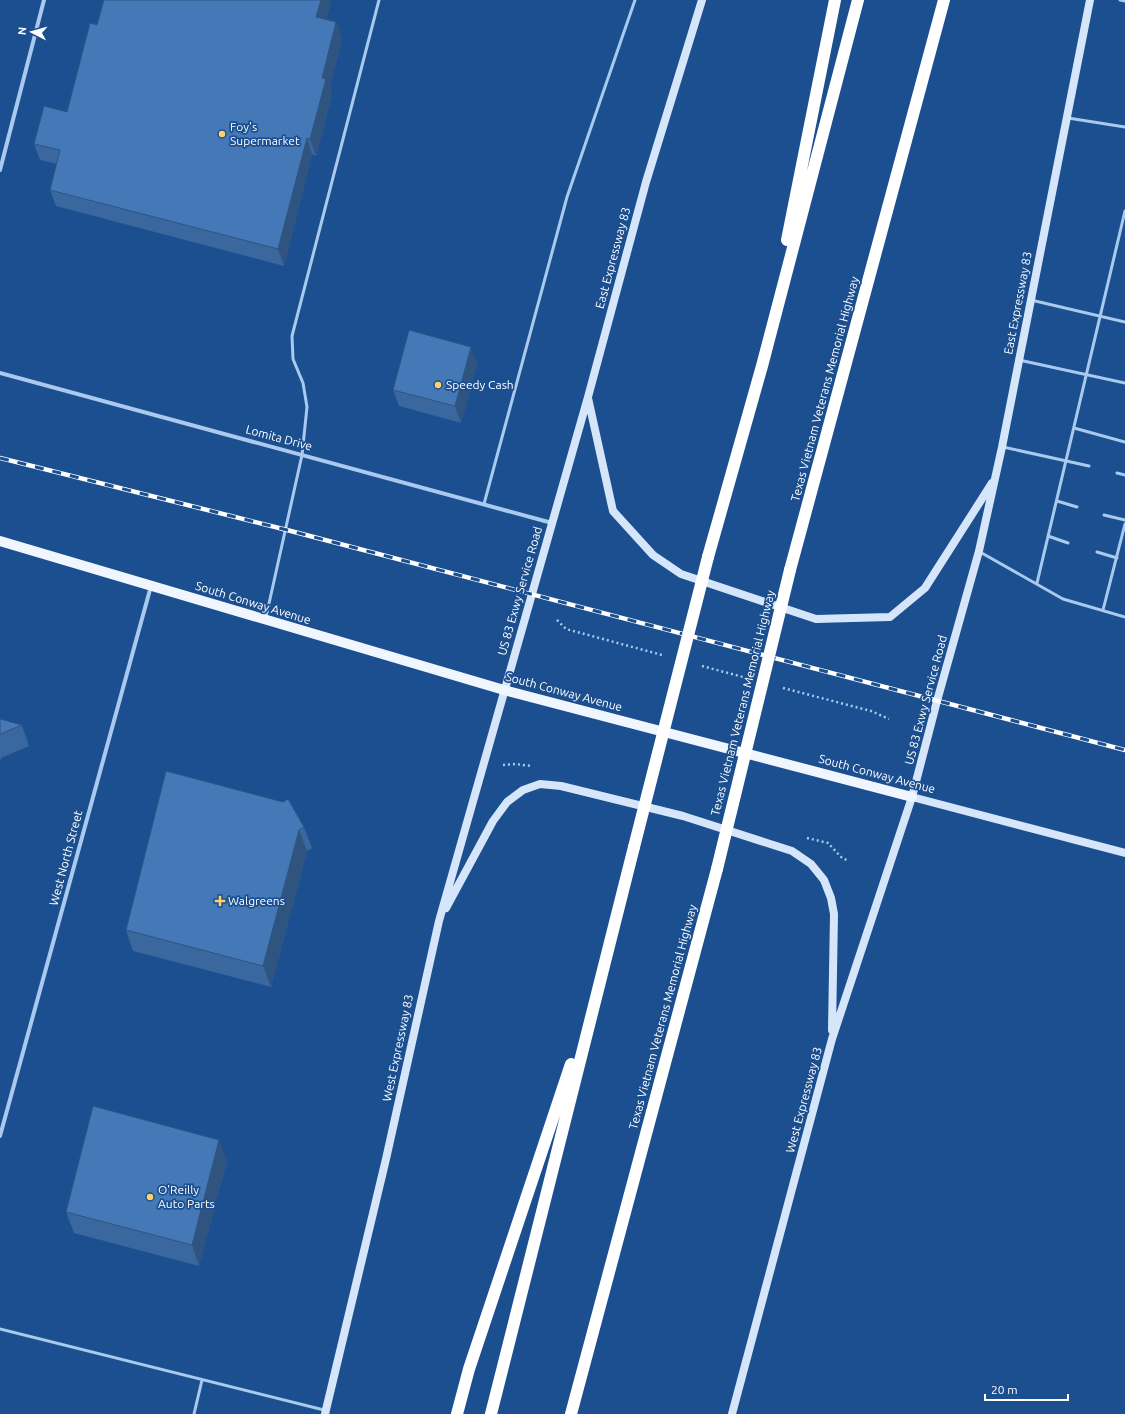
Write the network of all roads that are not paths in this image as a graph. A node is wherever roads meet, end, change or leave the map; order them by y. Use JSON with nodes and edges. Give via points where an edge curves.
{"nodes":[{"id":1,"x":44,"y":0,"type":"edge"},
{"id":2,"x":379,"y":0,"type":"edge"},
{"id":3,"x":634,"y":0,"type":"edge"},
{"id":4,"x":702,"y":0,"type":"edge"},
{"id":5,"x":835,"y":0,"type":"edge"},
{"id":6,"x":858,"y":0,"type":"edge"},
{"id":7,"x":944,"y":0,"type":"edge"},
{"id":8,"x":1090,"y":0,"type":"edge"},
{"id":9,"x":1120,"y":0,"type":"edge"},
{"id":10,"x":1125,"y":1,"type":"edge"},
{"id":11,"x":1067,"y":118,"type":"junction"},
{"id":12,"x":1125,"y":127,"type":"edge"},
{"id":13,"x":0,"y":170,"type":"edge"},
{"id":14,"x":1125,"y":211,"type":"edge"},
{"id":15,"x":1030,"y":300,"type":"junction"},
{"id":16,"x":1101,"y":316,"type":"junction"},
{"id":17,"x":1125,"y":322,"type":"edge"},
{"id":18,"x":1019,"y":360,"type":"junction"},
{"id":19,"x":762,"y":366,"type":"junction"},
{"id":20,"x":0,"y":373,"type":"edge"},
{"id":21,"x":1088,"y":375,"type":"junction"},
{"id":22,"x":1125,"y":383,"type":"edge"},
{"id":23,"x":588,"y":397,"type":"junction"},
{"id":24,"x":1074,"y":428,"type":"junction"},
{"id":25,"x":1125,"y":442,"type":"edge"},
{"id":26,"x":1002,"y":447,"type":"junction"},
{"id":27,"x":302,"y":455,"type":"junction"},
{"id":28,"x":1066,"y":461,"type":"junction"},
{"id":29,"x":1089,"y":466,"type":"dead end"},
{"id":30,"x":1117,"y":473,"type":"dead end"},
{"id":31,"x":1125,"y":475,"type":"edge"},
{"id":32,"x":995,"y":478,"type":"junction"},
{"id":33,"x":1057,"y":501,"type":"junction"},
{"id":34,"x":484,"y":504,"type":"junction"},
{"id":35,"x":1077,"y":507,"type":"dead end"},
{"id":36,"x":1104,"y":515,"type":"dead end"},
{"id":37,"x":1125,"y":520,"type":"edge"},
{"id":38,"x":552,"y":522,"type":"junction"},
{"id":39,"x":1125,"y":524,"type":"edge"},
{"id":40,"x":1048,"y":536,"type":"junction"},
{"id":41,"x":0,"y":541,"type":"edge"},
{"id":42,"x":1068,"y":543,"type":"dead end"},
{"id":43,"x":979,"y":551,"type":"junction"},
{"id":44,"x":1097,"y":552,"type":"dead end"},
{"id":45,"x":1117,"y":558,"type":"junction"},
{"id":46,"x":1037,"y":583,"type":"junction"},
{"id":47,"x":151,"y":586,"type":"junction"},
{"id":48,"x":963,"y":609,"type":"joint"},
{"id":49,"x":1103,"y":610,"type":"junction"},
{"id":50,"x":1125,"y":617,"type":"edge"},
{"id":51,"x":265,"y":621,"type":"junction"},
{"id":52,"x":504,"y":690,"type":"junction"},
{"id":53,"x":912,"y":797,"type":"junction"},
{"id":54,"x":1125,"y":853,"type":"edge"},
{"id":55,"x":439,"y":921,"type":"junction"},
{"id":56,"x":600,"y":978,"type":"junction"},
{"id":57,"x":832,"y":1039,"type":"junction"},
{"id":58,"x":0,"y":1136,"type":"edge"},
{"id":59,"x":0,"y":1329,"type":"edge"},
{"id":60,"x":202,"y":1380,"type":"junction"},
{"id":61,"x":325,"y":1412,"type":"edge"},
{"id":62,"x":194,"y":1414,"type":"edge"},
{"id":63,"x":457,"y":1414,"type":"edge"},
{"id":64,"x":491,"y":1414,"type":"edge"},
{"id":65,"x":571,"y":1414,"type":"edge"},
{"id":66,"x":732,"y":1414,"type":"edge"}],
"edges":[{"from":1,"to":13,"type":"street"},
{"from":2,"to":27,"type":"lane","via":[[292,336],[293,359],[303,383],[307,407]]},
{"from":3,"to":34,"type":"lane","via":[[567,197]]},
{"from":4,"to":23,"type":"main road","name":"East Expressway 83","via":[[646,182]]},
{"from":5,"to":19,"type":"highway"},
{"from":6,"to":19,"type":"highway"},
{"from":7,"to":65,"type":"highway","name":"Texas Vietnam Veterans Memorial Highway","bridge":true,"via":[[790,570],[717,869]]},
{"from":8,"to":11,"type":"main road","name":"East Expressway 83"},
{"from":9,"to":10,"type":"lane"},
{"from":11,"to":12,"type":"lane"},
{"from":11,"to":15,"type":"main road","name":"East Expressway 83"},
{"from":14,"to":16,"type":"lane"},
{"from":15,"to":16,"type":"lane"},
{"from":15,"to":18,"type":"main road","name":"East Expressway 83"},
{"from":16,"to":17,"type":"lane"},
{"from":16,"to":21,"type":"lane"},
{"from":18,"to":21,"type":"lane"},
{"from":18,"to":26,"type":"main road","name":"East Expressway 83"},
{"from":19,"to":56,"type":"highway","bridge":true,"via":[[708,557]]},
{"from":20,"to":27,"type":"street","name":"Lomita Drive"},
{"from":21,"to":22,"type":"lane"},
{"from":21,"to":24,"type":"lane"},
{"from":23,"to":32,"type":"main road","via":[[613,511],[653,555],[681,574],[816,618],[890,617],[925,588]]},
{"from":23,"to":38,"type":"main road","name":"East Expressway 83"},
{"from":24,"to":25,"type":"lane"},
{"from":24,"to":28,"type":"lane"},
{"from":26,"to":28,"type":"lane"},
{"from":26,"to":32,"type":"main road","name":"East Expressway 83"},
{"from":27,"to":34,"type":"street","name":"Lomita Drive"},
{"from":27,"to":51,"type":"lane"},
{"from":28,"to":29,"type":"lane"},
{"from":28,"to":33,"type":"lane"},
{"from":30,"to":31,"type":"lane"},
{"from":32,"to":43,"type":"main road","name":"East Expressway 83"},
{"from":33,"to":35,"type":"lane"},
{"from":33,"to":40,"type":"lane"},
{"from":34,"to":38,"type":"street","name":"Lomita Drive"},
{"from":36,"to":37,"type":"lane"},
{"from":38,"to":52,"type":"main road","name":"US 83 Exwy Service Road"},
{"from":39,"to":45,"type":"lane"},
{"from":40,"to":42,"type":"lane"},
{"from":40,"to":46,"type":"lane"},
{"from":41,"to":47,"type":"main road","name":"South Conway Avenue"},
{"from":43,"to":46,"type":"lane"},
{"from":43,"to":48,"type":"main road","name":"East Expressway 83"},
{"from":44,"to":45,"type":"lane"},
{"from":45,"to":49,"type":"lane"},
{"from":46,"to":49,"type":"lane","via":[[1063,599]]},
{"from":47,"to":51,"type":"main road","name":"South Conway Avenue"},
{"from":47,"to":58,"type":"street","name":"West North Street"},
{"from":48,"to":53,"type":"main road","name":"US 83 Exwy Service Road"},
{"from":49,"to":50,"type":"lane"},
{"from":51,"to":52,"type":"main road","name":"South Conway Avenue"},
{"from":52,"to":53,"type":"main road","name":"South Conway Avenue"},
{"from":52,"to":55,"type":"main road","name":"West Expressway 83"},
{"from":53,"to":54,"type":"main road","name":"South Conway Avenue"},
{"from":53,"to":57,"type":"main road","name":"West Expressway 83"},
{"from":55,"to":57,"type":"main road","via":[[493,821],[507,802],[523,790],[540,784],[561,786],[683,816],[792,851],[811,864],[824,880],[834,914]]},
{"from":55,"to":61,"type":"main road","name":"West Expressway 83","via":[[386,1159]]},
{"from":56,"to":63,"type":"highway","via":[[469,1369]]},
{"from":56,"to":64,"type":"highway"},
{"from":57,"to":66,"type":"main road","name":"West Expressway 83"},
{"from":59,"to":60,"type":"lane"},
{"from":60,"to":61,"type":"lane"},
{"from":60,"to":62,"type":"lane"}]}
